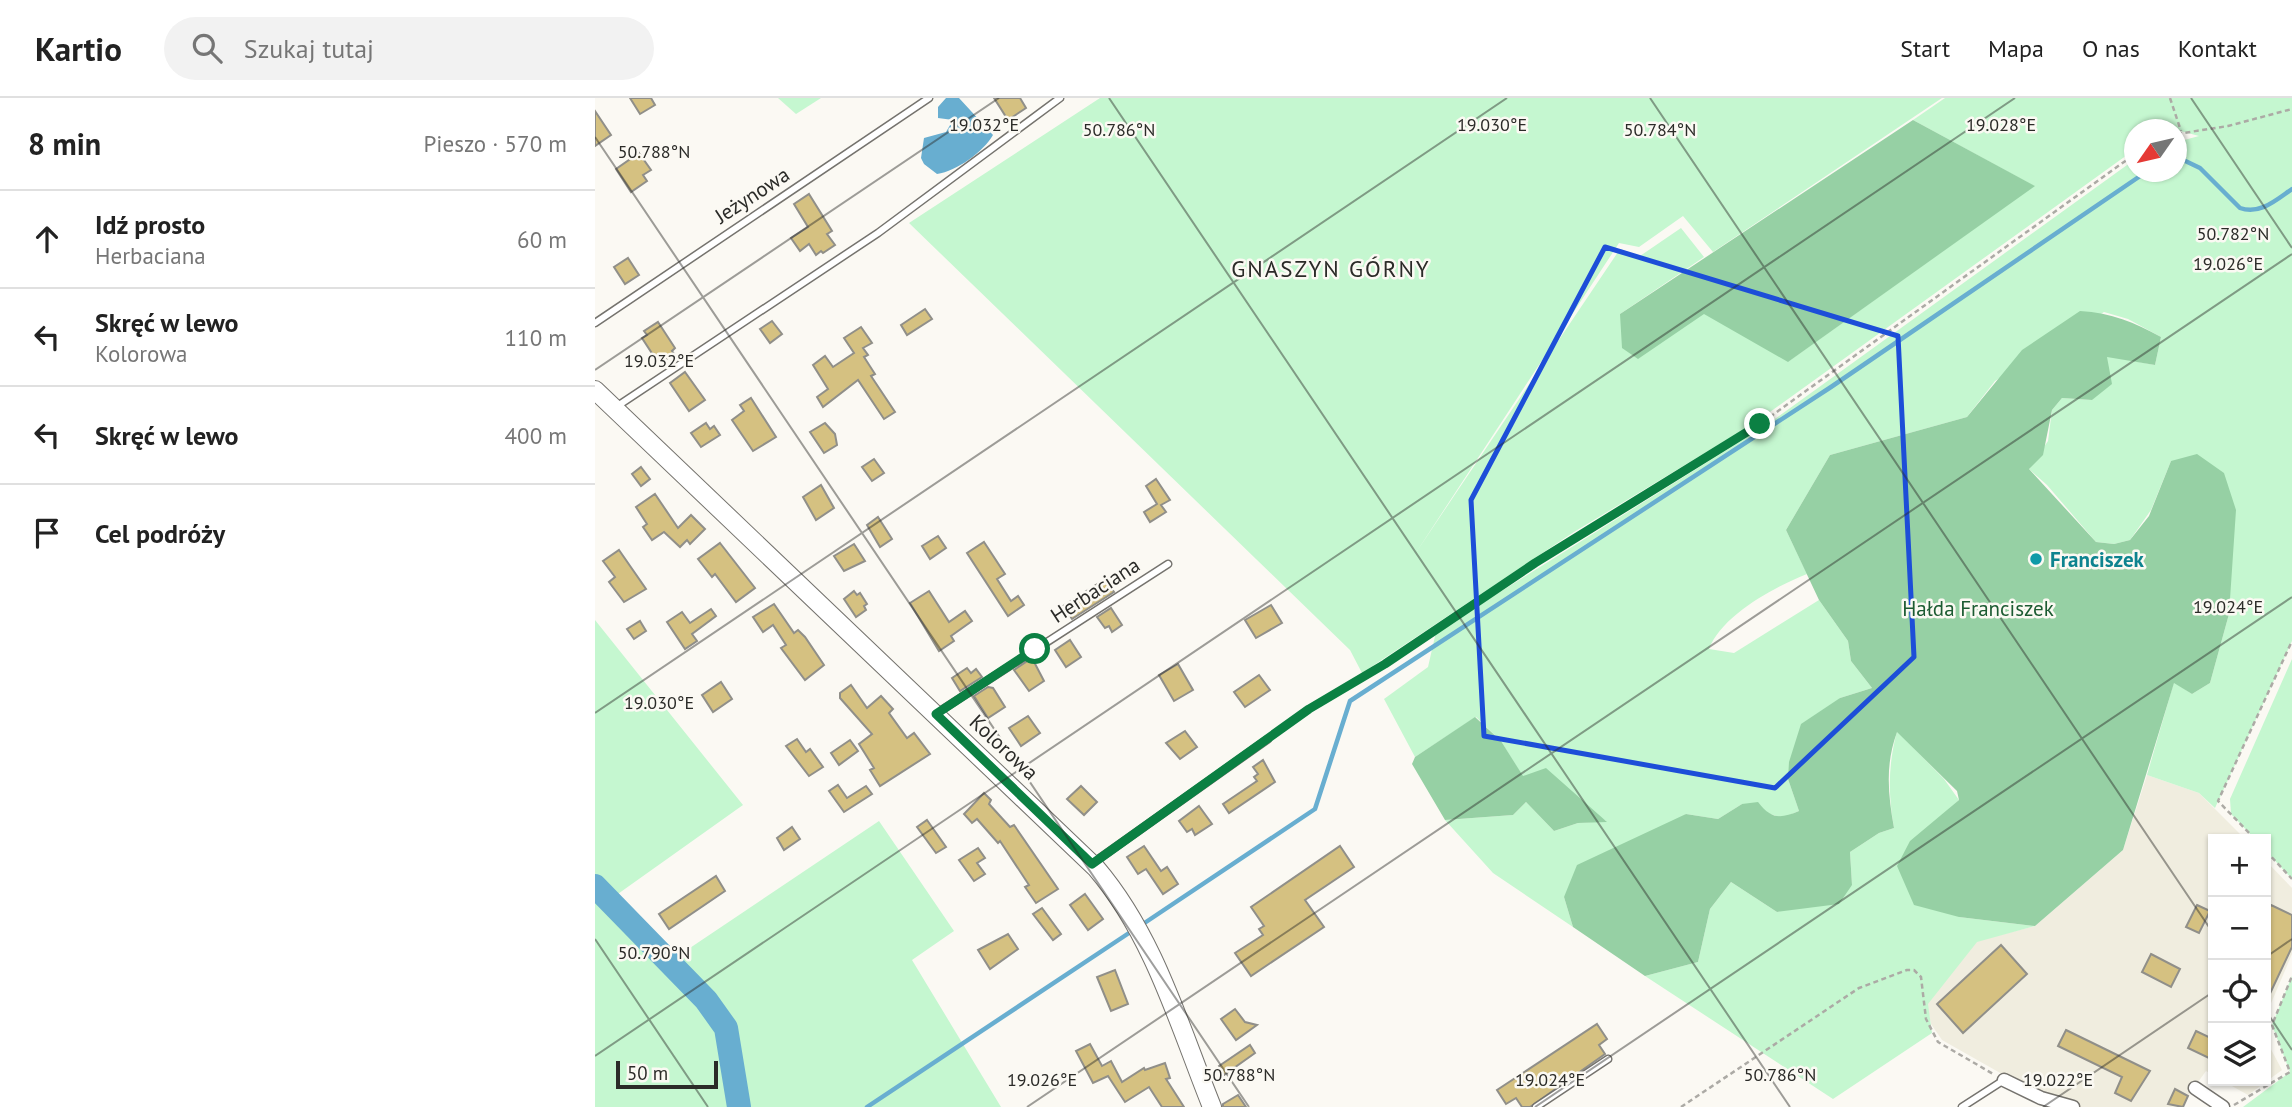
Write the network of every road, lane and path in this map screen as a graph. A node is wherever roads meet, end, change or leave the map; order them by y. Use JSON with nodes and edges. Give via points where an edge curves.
{"nodes":[{"id":1,"x":929,"y":98,"type":"edge"},
{"id":2,"x":1060,"y":98,"type":"edge"},
{"id":3,"x":2170,"y":98,"type":"edge"},
{"id":4,"x":2292,"y":109,"type":"edge"},
{"id":5,"x":2177,"y":119,"type":"edge"},
{"id":6,"x":2187,"y":131,"type":"edge"},
{"id":7,"x":2124,"y":161,"type":"edge"},
{"id":8,"x":595,"y":323,"type":"edge"},
{"id":9,"x":595,"y":390,"type":"edge"},
{"id":10,"x":615,"y":408,"type":"junction"},
{"id":11,"x":1168,"y":564,"type":"dead end"},
{"id":12,"x":2292,"y":641,"type":"edge"},
{"id":13,"x":936,"y":714,"type":"junction"},
{"id":14,"x":1268,"y":739,"type":"joint"},
{"id":15,"x":2250,"y":834,"type":"edge"},
{"id":16,"x":2271,"y":856,"type":"edge"},
{"id":17,"x":1092,"y":864,"type":"junction"},
{"id":18,"x":2292,"y":879,"type":"edge"},
{"id":19,"x":2292,"y":976,"type":"edge"},
{"id":20,"x":1608,"y":1059,"type":"dead end"},
{"id":21,"x":2004,"y":1080,"type":"junction"},
{"id":22,"x":2195,"y":1087,"type":"dead end"},
{"id":23,"x":2211,"y":1099,"type":"junction"},
{"id":24,"x":1212,"y":1107,"type":"edge"},
{"id":25,"x":1536,"y":1107,"type":"edge"},
{"id":26,"x":1681,"y":1107,"type":"edge"},
{"id":27,"x":1962,"y":1107,"type":"edge"},
{"id":28,"x":2073,"y":1107,"type":"edge"},
{"id":29,"x":2199,"y":1107,"type":"edge"},
{"id":30,"x":2223,"y":1107,"type":"edge"},
{"id":31,"x":2231,"y":1107,"type":"edge"}],
"edges":[{"from":1,"to":8,"type":"lane","name":"Jeżynowa"},
{"from":2,"to":10,"type":"lane","via":[[879,233]]},
{"from":3,"to":5,"type":"path"},
{"from":4,"to":6,"type":"path"},
{"from":7,"to":14,"type":"path","via":[[1760,424],[1535,563]]},
{"from":9,"to":10,"type":"street","name":"Kolorowa"},
{"from":10,"to":13,"type":"street","name":"Kolorowa"},
{"from":11,"to":13,"type":"lane","name":"Herbaciana"},
{"from":12,"to":15,"type":"path","via":[[2218,801]]},
{"from":13,"to":17,"type":"street","name":"Kolorowa"},
{"from":14,"to":17,"type":"lane"},
{"from":16,"to":18,"type":"path"},
{"from":17,"to":24,"type":"street","name":"Kolorowa","via":[[1145,940]]},
{"from":19,"to":31,"type":"path","via":[[2272,1025],[2290,1072]]},
{"from":20,"to":25,"type":"lane"},
{"from":21,"to":26,"type":"path","via":[[1938,1042],[1926,1019],[1921,977],[1907,970],[1859,988]]},
{"from":21,"to":27,"type":"lane"},
{"from":21,"to":28,"type":"street"},
{"from":22,"to":23,"type":"street"},
{"from":23,"to":29,"type":"street"},
{"from":23,"to":30,"type":"street"}]}
